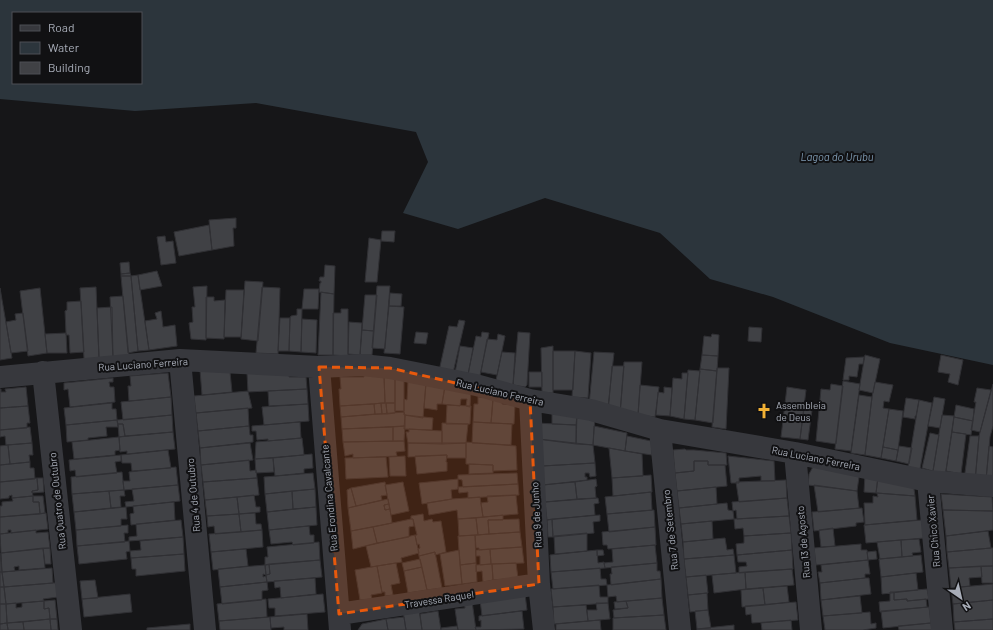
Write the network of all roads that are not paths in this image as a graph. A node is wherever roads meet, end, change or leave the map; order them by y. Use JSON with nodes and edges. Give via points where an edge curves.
{"nodes":[{"id":1,"x":180,"y":360,"type":"junction"},
{"id":2,"x":319,"y":366,"type":"junction"},
{"id":3,"x":43,"y":372,"type":"junction"},
{"id":4,"x":0,"y":376,"type":"edge"},
{"id":5,"x":530,"y":400,"type":"junction"},
{"id":6,"x":660,"y":430,"type":"junction"},
{"id":7,"x":795,"y":453,"type":"junction"},
{"id":8,"x":928,"y":481,"type":"junction"},
{"id":9,"x":993,"y":486,"type":"edge"},
{"id":10,"x":539,"y":584,"type":"junction"},
{"id":11,"x":340,"y":622,"type":"edge"},
{"id":12,"x":71,"y":630,"type":"edge"},
{"id":13,"x":205,"y":630,"type":"edge"},
{"id":14,"x":544,"y":630,"type":"edge"},
{"id":15,"x":680,"y":630,"type":"edge"},
{"id":16,"x":811,"y":630,"type":"edge"},
{"id":17,"x":942,"y":630,"type":"edge"}],
"edges":[{"from":1,"to":2,"type":"street","name":"Rua Luciano Ferreira"},
{"from":1,"to":3,"type":"street","name":"Rua Luciano Ferreira"},
{"from":1,"to":13,"type":"street","name":"Rua 4 de Outubro"},
{"from":2,"to":5,"type":"street","name":"Rua Luciano Ferreira","via":[[362,365],[390,368],[476,385]]},
{"from":2,"to":11,"type":"street","name":"Rua Erondina Cavalcante"},
{"from":3,"to":4,"type":"street","name":"Rua Luciano Ferreira"},
{"from":3,"to":12,"type":"street","name":"Rua Quatro de Outubro"},
{"from":5,"to":6,"type":"street","name":"Rua Luciano Ferreira","via":[[591,410]]},
{"from":5,"to":10,"type":"street","name":"Rua 9 de Junho"},
{"from":6,"to":7,"type":"street","name":"Rua Luciano Ferreira"},
{"from":6,"to":15,"type":"street","name":"Rua 7 de Setembro"},
{"from":7,"to":8,"type":"street","name":"Rua Luciano Ferreira"},
{"from":7,"to":16,"type":"street","name":"Rua 13 de Agosto"},
{"from":8,"to":9,"type":"street","name":"Rua Luciano Ferreira"},
{"from":8,"to":17,"type":"street","name":"Rua Chico Xavier"},
{"from":10,"to":11,"type":"street","name":"Travessa Raquel"},
{"from":10,"to":14,"type":"street","name":"Rua 9 de Junho"}]}
